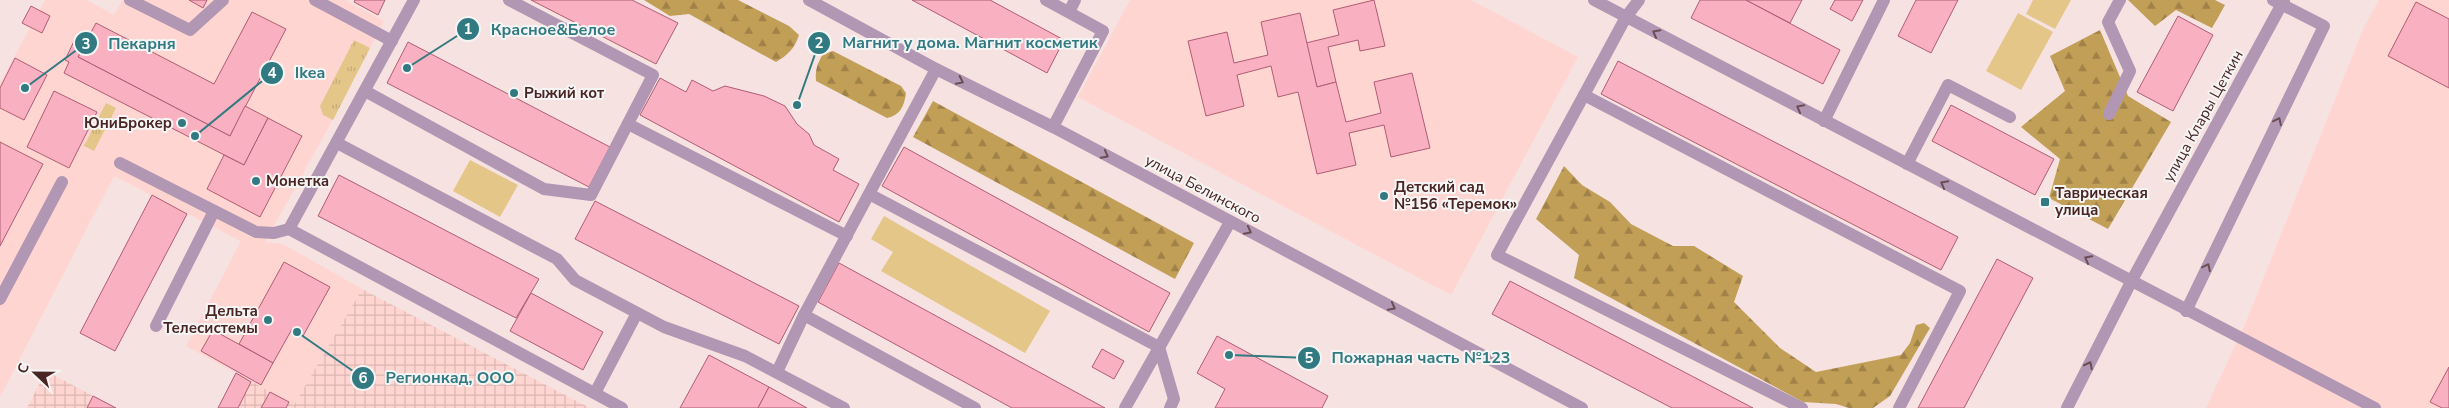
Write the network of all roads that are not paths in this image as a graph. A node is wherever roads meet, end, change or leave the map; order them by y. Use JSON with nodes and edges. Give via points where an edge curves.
{"nodes":[{"id":1,"x":130,"y":0,"type":"edge"},
{"id":2,"x":223,"y":0,"type":"edge"},
{"id":3,"x":315,"y":0,"type":"edge"},
{"id":4,"x":414,"y":0,"type":"edge"},
{"id":5,"x":509,"y":0,"type":"edge"},
{"id":6,"x":809,"y":0,"type":"edge"},
{"id":7,"x":1046,"y":0,"type":"edge"},
{"id":8,"x":1075,"y":0,"type":"edge"},
{"id":9,"x":1594,"y":0,"type":"edge"},
{"id":10,"x":1639,"y":0,"type":"edge"},
{"id":11,"x":1884,"y":0,"type":"edge"},
{"id":12,"x":2120,"y":0,"type":"edge"},
{"id":13,"x":2280,"y":2,"type":"edge"},
{"id":14,"x":143,"y":3,"type":"edge"},
{"id":15,"x":1068,"y":12,"type":"junction"},
{"id":16,"x":1626,"y":17,"type":"junction"},
{"id":17,"x":392,"y":41,"type":"junction"},
{"id":18,"x":936,"y":69,"type":"junction"},
{"id":19,"x":365,"y":91,"type":"junction"},
{"id":20,"x":1584,"y":95,"type":"junction"},
{"id":21,"x":2109,"y":114,"type":"dead end"},
{"id":22,"x":2010,"y":117,"type":"dead end"},
{"id":23,"x":1824,"y":121,"type":"junction"},
{"id":24,"x":628,"y":124,"type":"junction"},
{"id":25,"x":1053,"y":127,"type":"junction"},
{"id":26,"x":337,"y":143,"type":"junction"},
{"id":27,"x":120,"y":163,"type":"dead end"},
{"id":28,"x":1907,"y":164,"type":"junction"},
{"id":29,"x":62,"y":182,"type":"dead end"},
{"id":30,"x":870,"y":195,"type":"junction"},
{"id":31,"x":214,"y":211,"type":"junction"},
{"id":32,"x":1230,"y":222,"type":"junction"},
{"id":33,"x":289,"y":230,"type":"junction"},
{"id":34,"x":847,"y":236,"type":"junction"},
{"id":35,"x":2131,"y":282,"type":"junction"},
{"id":36,"x":0,"y":299,"type":"edge"},
{"id":37,"x":2186,"y":311,"type":"junction"},
{"id":38,"x":637,"y":313,"type":"junction"},
{"id":39,"x":804,"y":315,"type":"junction"},
{"id":40,"x":156,"y":326,"type":"dead end"},
{"id":41,"x":1159,"y":347,"type":"junction"},
{"id":42,"x":777,"y":372,"type":"junction"},
{"id":43,"x":595,"y":393,"type":"junction"},
{"id":44,"x":622,"y":408,"type":"edge"},
{"id":45,"x":844,"y":408,"type":"edge"},
{"id":46,"x":975,"y":408,"type":"edge"},
{"id":47,"x":1125,"y":408,"type":"edge"},
{"id":48,"x":1170,"y":408,"type":"edge"},
{"id":49,"x":1582,"y":408,"type":"edge"},
{"id":50,"x":1802,"y":408,"type":"edge"},
{"id":51,"x":1899,"y":408,"type":"edge"},
{"id":52,"x":2067,"y":408,"type":"edge"},
{"id":53,"x":2375,"y":408,"type":"edge"}],
"edges":[{"from":1,"to":14,"type":"street"},
{"from":2,"to":14,"type":"street","via":[[190,30]]},
{"from":3,"to":17,"type":"street"},
{"from":4,"to":17,"type":"street"},
{"from":5,"to":24,"type":"street","via":[[653,75]]},
{"from":6,"to":18,"type":"street","name":"улица Белинского"},
{"from":7,"to":15,"type":"street"},
{"from":8,"to":15,"type":"street"},
{"from":9,"to":16,"type":"street"},
{"from":10,"to":16,"type":"street"},
{"from":11,"to":23,"type":"street"},
{"from":12,"to":21,"type":"street","via":[[2108,22],[2130,71]]},
{"from":13,"to":35,"type":"street","name":"улица Клары Цеткин"},
{"from":37,"to":13,"type":"street","one_way":true,"via":[[2324,26]]},
{"from":15,"to":25,"type":"street","via":[[1103,31]]},
{"from":16,"to":20,"type":"street"},
{"from":23,"to":16,"type":"street","one_way":true},
{"from":17,"to":19,"type":"street"},
{"from":18,"to":25,"type":"street","name":"улица Белинского","one_way":true},
{"from":18,"to":30,"type":"street"},
{"from":19,"to":24,"type":"street","via":[[544,189],[591,195]]},
{"from":19,"to":26,"type":"street"},
{"from":20,"to":50,"type":"street","via":[[1497,255]]},
{"from":20,"to":51,"type":"street","via":[[1960,291]]},
{"from":22,"to":28,"type":"street","via":[[1948,85]]},
{"from":23,"to":28,"type":"street"},
{"from":24,"to":34,"type":"street"},
{"from":25,"to":32,"type":"street","name":"улица Белинского","one_way":true},
{"from":26,"to":33,"type":"street"},
{"from":26,"to":38,"type":"street","via":[[557,259],[575,280]]},
{"from":27,"to":31,"type":"street"},
{"from":35,"to":28,"type":"street","one_way":true},
{"from":29,"to":36,"type":"street"},
{"from":30,"to":34,"type":"street"},
{"from":30,"to":41,"type":"street"},
{"from":31,"to":33,"type":"street","via":[[256,232]]},
{"from":31,"to":40,"type":"street"},
{"from":32,"to":41,"type":"street"},
{"from":32,"to":49,"type":"street","name":"улица Белинского","one_way":true},
{"from":33,"to":43,"type":"street"},
{"from":34,"to":39,"type":"street"},
{"from":35,"to":37,"type":"street"},
{"from":52,"to":35,"type":"street","name":"улица Клары Цеткин","one_way":true},
{"from":37,"to":53,"type":"street"},
{"from":38,"to":42,"type":"street"},
{"from":38,"to":43,"type":"street"},
{"from":39,"to":42,"type":"street"},
{"from":39,"to":46,"type":"street"},
{"from":41,"to":47,"type":"street"},
{"from":41,"to":48,"type":"street","via":[[1174,399]]},
{"from":42,"to":45,"type":"street"},
{"from":43,"to":44,"type":"street"}]}
